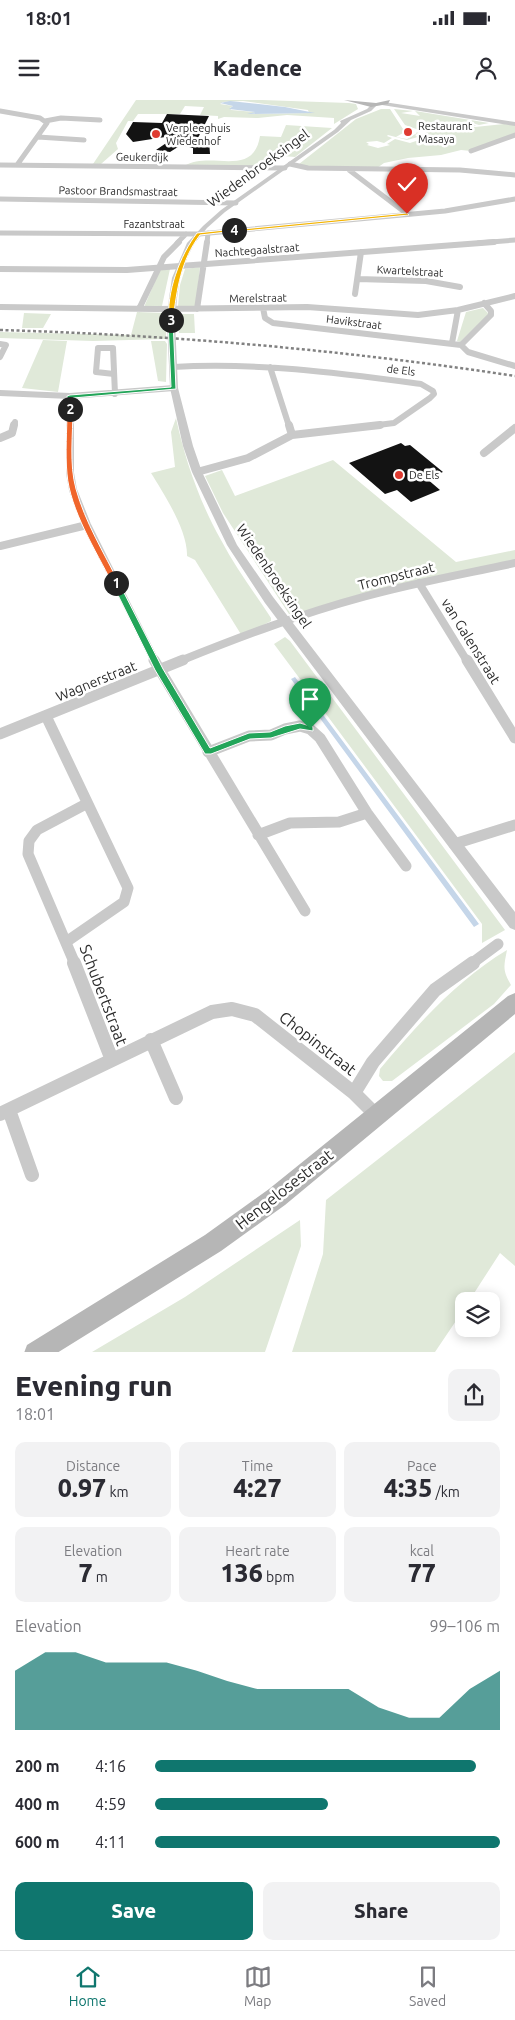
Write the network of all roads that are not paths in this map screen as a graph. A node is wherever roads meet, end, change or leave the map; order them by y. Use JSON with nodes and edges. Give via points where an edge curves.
{"nodes":[{"id":1,"x":347,"y":100,"type":"edge"},
{"id":2,"x":386,"y":102,"type":"edge"},
{"id":3,"x":366,"y":103,"type":"edge"},
{"id":4,"x":0,"y":111,"type":"edge"},
{"id":5,"x":100,"y":120,"type":"dead end"},
{"id":6,"x":45,"y":121,"type":"junction"},
{"id":7,"x":515,"y":124,"type":"edge"},
{"id":8,"x":515,"y":135,"type":"edge"},
{"id":9,"x":38,"y":138,"type":"junction"},
{"id":10,"x":84,"y":140,"type":"dead end"},
{"id":11,"x":471,"y":151,"type":"dead end"},
{"id":12,"x":0,"y":165,"type":"edge"},
{"id":13,"x":17,"y":165,"type":"junction"},
{"id":14,"x":287,"y":166,"type":"junction"},
{"id":15,"x":349,"y":170,"type":"junction"},
{"id":16,"x":515,"y":176,"type":"edge"},
{"id":17,"x":515,"y":199,"type":"edge"},
{"id":18,"x":0,"y":200,"type":"edge"},
{"id":19,"x":236,"y":203,"type":"junction"},
{"id":20,"x":407,"y":214,"type":"junction"},
{"id":21,"x":0,"y":233,"type":"edge"},
{"id":22,"x":208,"y":233,"type":"junction"},
{"id":23,"x":186,"y":234,"type":"junction"},
{"id":24,"x":199,"y":234,"type":"junction"},
{"id":25,"x":515,"y":240,"type":"edge"},
{"id":26,"x":361,"y":252,"type":"junction"},
{"id":27,"x":202,"y":264,"type":"junction"},
{"id":28,"x":181,"y":266,"type":"junction"},
{"id":29,"x":160,"y":268,"type":"junction"},
{"id":30,"x":0,"y":269,"type":"edge"},
{"id":31,"x":358,"y":279,"type":"junction"},
{"id":32,"x":460,"y":286,"type":"dead end"},
{"id":33,"x":355,"y":294,"type":"dead end"},
{"id":34,"x":515,"y":296,"type":"edge"},
{"id":35,"x":484,"y":303,"type":"junction"},
{"id":36,"x":0,"y":307,"type":"edge"},
{"id":37,"x":263,"y":308,"type":"junction"},
{"id":38,"x":139,"y":309,"type":"junction"},
{"id":39,"x":172,"y":309,"type":"junction"},
{"id":40,"x":197,"y":309,"type":"junction"},
{"id":41,"x":458,"y":310,"type":"junction"},
{"id":42,"x":452,"y":343,"type":"junction"},
{"id":43,"x":0,"y":344,"type":"edge"},
{"id":44,"x":461,"y":345,"type":"junction"},
{"id":45,"x":0,"y":357,"type":"edge"},
{"id":46,"x":515,"y":366,"type":"edge"},
{"id":47,"x":173,"y":367,"type":"junction"},
{"id":48,"x":270,"y":368,"type":"junction"},
{"id":49,"x":114,"y":374,"type":"dead end"},
{"id":50,"x":174,"y":388,"type":"junction"},
{"id":51,"x":0,"y":393,"type":"edge"},
{"id":52,"x":115,"y":394,"type":"junction"},
{"id":53,"x":70,"y":396,"type":"junction"},
{"id":54,"x":15,"y":422,"type":"dead end"},
{"id":55,"x":515,"y":428,"type":"edge"},
{"id":56,"x":292,"y":435,"type":"junction"},
{"id":57,"x":0,"y":438,"type":"edge"},
{"id":58,"x":484,"y":453,"type":"dead end"},
{"id":59,"x":197,"y":472,"type":"junction"},
{"id":60,"x":86,"y":525,"type":"junction"},
{"id":61,"x":0,"y":546,"type":"edge"},
{"id":62,"x":512,"y":564,"type":"edge"},
{"id":63,"x":515,"y":574,"type":"edge"},
{"id":64,"x":419,"y":583,"type":"junction"},
{"id":65,"x":286,"y":622,"type":"junction"},
{"id":66,"x":159,"y":670,"type":"junction"},
{"id":67,"x":46,"y":716,"type":"junction"},
{"id":68,"x":0,"y":734,"type":"edge"},
{"id":69,"x":515,"y":738,"type":"edge"},
{"id":70,"x":208,"y":752,"type":"junction"},
{"id":71,"x":86,"y":804,"type":"junction"},
{"id":72,"x":367,"y":813,"type":"junction"},
{"id":73,"x":515,"y":825,"type":"edge"},
{"id":74,"x":258,"y":835,"type":"junction"},
{"id":75,"x":454,"y":844,"type":"junction"},
{"id":76,"x":406,"y":866,"type":"dead end"},
{"id":77,"x":304,"y":911,"type":"dead end"},
{"id":78,"x":515,"y":923,"type":"edge"},
{"id":79,"x":66,"y":942,"type":"junction"},
{"id":80,"x":498,"y":944,"type":"dead end"},
{"id":81,"x":515,"y":1002,"type":"edge"},
{"id":82,"x":151,"y":1040,"type":"junction"},
{"id":83,"x":112,"y":1060,"type":"junction"},
{"id":84,"x":354,"y":1093,"type":"junction"},
{"id":85,"x":176,"y":1098,"type":"dead end"},
{"id":86,"x":5,"y":1112,"type":"edge"},
{"id":87,"x":377,"y":1116,"type":"junction"},
{"id":88,"x":32,"y":1175,"type":"dead end"},
{"id":89,"x":35,"y":1352,"type":"edge"}],
"edges":[{"from":1,"to":3,"type":"main road"},
{"from":2,"to":3,"type":"main road"},
{"from":2,"to":7,"type":"street"},
{"from":3,"to":14,"type":"street","name":"Wiedenbroeksingel","via":[[369,110],[349,119]]},
{"from":4,"to":6,"type":"street"},
{"from":5,"to":6,"type":"street","via":[[61,118]]},
{"from":6,"to":9,"type":"street","via":[[46,126]]},
{"from":8,"to":11,"type":"street"},
{"from":9,"to":10,"type":"street"},
{"from":9,"to":13,"type":"street"},
{"from":12,"to":13,"type":"street","name":"Geukerdijk"},
{"from":13,"to":14,"type":"street","name":"Geukerdijk"},
{"from":14,"to":15,"type":"street","name":"Geukerdijk"},
{"from":14,"to":19,"type":"street","name":"Wiedenbroeksingel"},
{"from":15,"to":16,"type":"street","name":"Geukerdijk","via":[[460,170]]},
{"from":15,"to":20,"type":"street"},
{"from":17,"to":20,"type":"street","name":"Fazantstraat"},
{"from":18,"to":19,"type":"street","name":"Pastoor Brandsmastraat"},
{"from":19,"to":24,"type":"street","name":"Wiedenbroeksingel"},
{"from":20,"to":22,"type":"street","name":"Fazantstraat"},
{"from":21,"to":23,"type":"street","name":"Fazantstraat"},
{"from":22,"to":24,"type":"street","name":"Fazantstraat"},
{"from":22,"to":27,"type":"street"},
{"from":23,"to":24,"type":"street","name":"Fazantstraat"},
{"from":23,"to":29,"type":"street","via":[[164,257]]},
{"from":24,"to":28,"type":"street","name":"Wiedenbroeksingel"},
{"from":25,"to":26,"type":"street","name":"Nachtegaalstraat"},
{"from":26,"to":27,"type":"street","name":"Nachtegaalstraat"},
{"from":26,"to":31,"type":"street","name":"Kwartelstraat"},
{"from":27,"to":28,"type":"street","name":"Nachtegaalstraat"},
{"from":27,"to":40,"type":"street"},
{"from":28,"to":29,"type":"street","name":"Nachtegaalstraat"},
{"from":28,"to":39,"type":"street","name":"Wiedenbroeksingel"},
{"from":29,"to":30,"type":"street","name":"Nachtegaalstraat","via":[[103,271]]},
{"from":29,"to":38,"type":"street"},
{"from":31,"to":32,"type":"street","name":"Kwartelstraat"},
{"from":31,"to":33,"type":"street","name":"Kwartelstraat"},
{"from":34,"to":35,"type":"street","name":"Merelstraat"},
{"from":35,"to":41,"type":"street","name":"Merelstraat"},
{"from":35,"to":44,"type":"street","via":[[491,315]]},
{"from":36,"to":38,"type":"street","name":"Merelstraat"},
{"from":37,"to":40,"type":"street","name":"Merelstraat"},
{"from":37,"to":41,"type":"street","name":"Merelstraat","via":[[307,307],[418,314]]},
{"from":37,"to":42,"type":"street","name":"Havikstraat","via":[[265,318],[273,323]]},
{"from":38,"to":39,"type":"street","name":"Merelstraat"},
{"from":39,"to":40,"type":"street","name":"Merelstraat"},
{"from":39,"to":47,"type":"street","name":"Wiedenbroeksingel"},
{"from":41,"to":42,"type":"street"},
{"from":42,"to":44,"type":"street","name":"Havikstraat"},
{"from":43,"to":45,"type":"street","via":[[6,345]]},
{"from":44,"to":46,"type":"street","name":"Havikstraat","via":[[468,352]]},
{"from":47,"to":48,"type":"street","name":"de Els"},
{"from":47,"to":50,"type":"street","name":"Wiedenbroeksingel"},
{"from":48,"to":56,"type":"street"},
{"from":48,"to":56,"type":"street","name":"de Els","via":[[421,384],[434,394],[394,423]]},
{"from":49,"to":52,"type":"street"},
{"from":50,"to":52,"type":"street"},
{"from":50,"to":59,"type":"street","name":"Wiedenbroeksingel"},
{"from":51,"to":53,"type":"street"},
{"from":52,"to":53,"type":"street"},
{"from":53,"to":60,"type":"street","via":[[72,490]]},
{"from":54,"to":57,"type":"street","via":[[12,433]]},
{"from":55,"to":58,"type":"street"},
{"from":56,"to":59,"type":"street","name":"de Els","via":[[248,458]]},
{"from":59,"to":65,"type":"street","name":"Wiedenbroeksingel","via":[[232,545]]},
{"from":60,"to":61,"type":"street"},
{"from":60,"to":66,"type":"street"},
{"from":62,"to":63,"type":"street"},
{"from":62,"to":64,"type":"street","name":"Trompstraat"},
{"from":64,"to":65,"type":"street","name":"Trompstraat"},
{"from":64,"to":69,"type":"street","name":"van Galenstraat"},
{"from":65,"to":66,"type":"street","name":"Wagnerstraat"},
{"from":65,"to":75,"type":"street","name":"Wiedenbroeksingel"},
{"from":66,"to":67,"type":"street","name":"Wagnerstraat"},
{"from":66,"to":70,"type":"street"},
{"from":67,"to":68,"type":"street","name":"Wagnerstraat"},
{"from":67,"to":71,"type":"street","name":"Schubertstraat"},
{"from":70,"to":72,"type":"street","via":[[249,736],[271,735],[300,726],[310,729],[320,738]]},
{"from":70,"to":74,"type":"street"},
{"from":71,"to":79,"type":"street","name":"Schubertstraat","via":[[37,830],[29,841],[28,854]]},
{"from":71,"to":79,"type":"street","name":"Schubertstraat","via":[[128,888],[124,902]]},
{"from":72,"to":74,"type":"street","via":[[339,822],[290,823]]},
{"from":72,"to":76,"type":"street"},
{"from":73,"to":75,"type":"street"},
{"from":74,"to":77,"type":"street"},
{"from":75,"to":78,"type":"street","name":"Wiedenbroeksingel"},
{"from":79,"to":83,"type":"street","name":"Schubertstraat"},
{"from":80,"to":84,"type":"street","name":"Chopinstraat","via":[[435,990],[373,1062]]},
{"from":81,"to":87,"type":"main road","name":"Hengelosestraat"},
{"from":82,"to":83,"type":"street","name":"Chopinstraat"},
{"from":82,"to":84,"type":"street","name":"Chopinstraat","via":[[212,1012],[232,1010],[255,1015]]},
{"from":82,"to":85,"type":"street"},
{"from":83,"to":86,"type":"street","name":"Chopinstraat"},
{"from":84,"to":87,"type":"street"},
{"from":86,"to":88,"type":"street","name":"Chopinstraat"},
{"from":87,"to":89,"type":"main road","name":"Hengelosestraat","via":[[277,1197],[213,1243]]}]}
